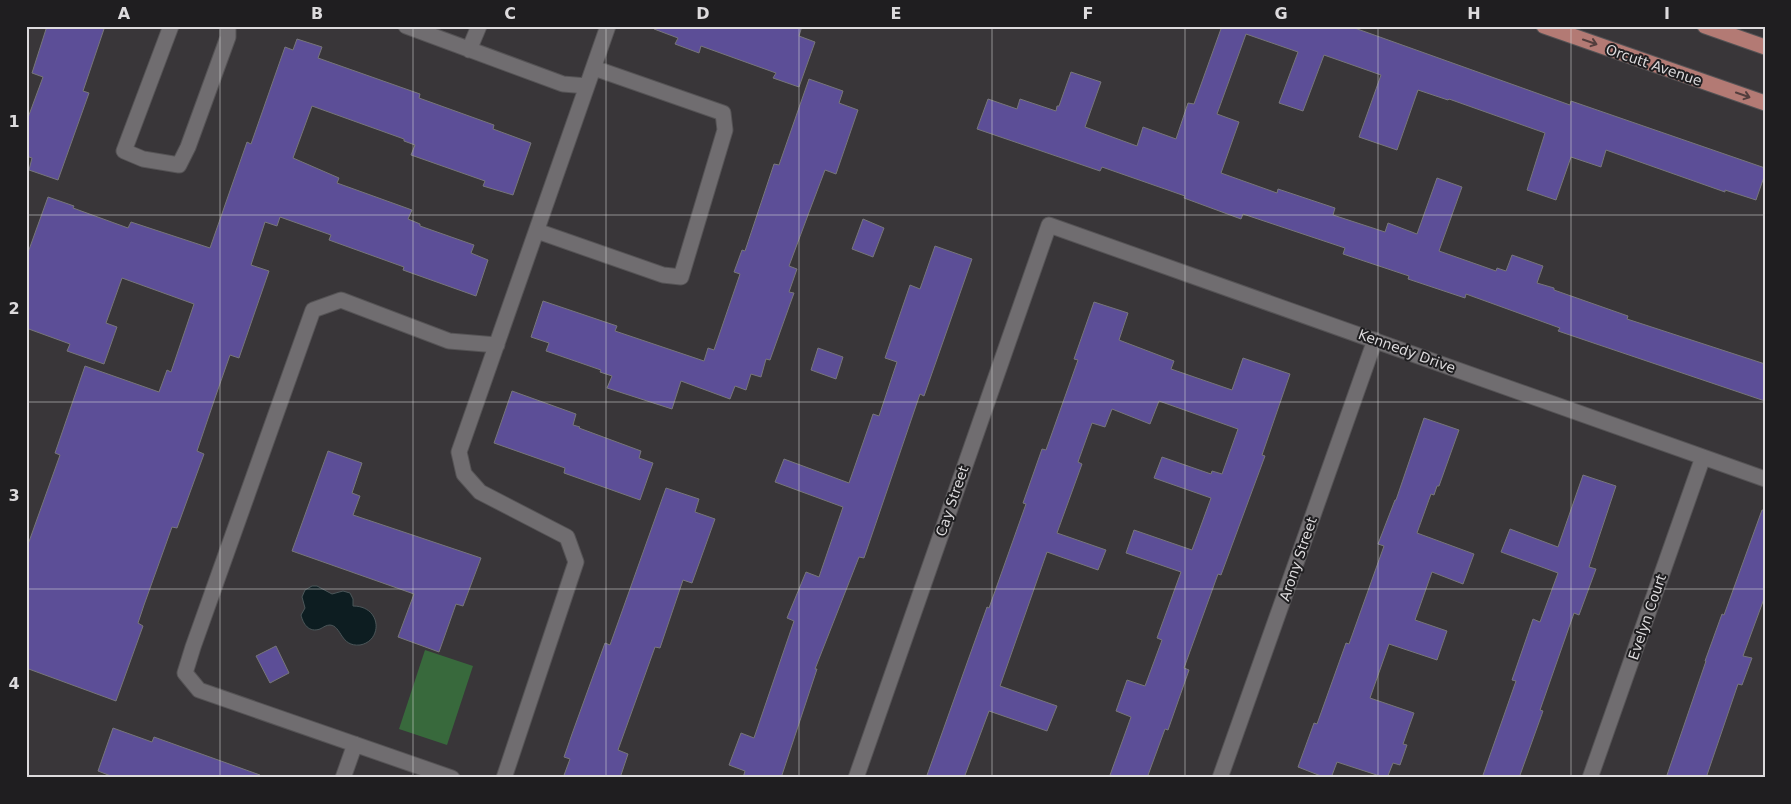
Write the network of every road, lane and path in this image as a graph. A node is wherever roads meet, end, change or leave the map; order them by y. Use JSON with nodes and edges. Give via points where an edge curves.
{"nodes":[{"id":1,"x":171,"y":26,"type":"edge"},
{"id":2,"x":228,"y":26,"type":"edge"},
{"id":3,"x":406,"y":26,"type":"edge"},
{"id":4,"x":479,"y":26,"type":"edge"},
{"id":5,"x":608,"y":26,"type":"edge"},
{"id":6,"x":1544,"y":26,"type":"edge"},
{"id":7,"x":1705,"y":26,"type":"edge"},
{"id":8,"x":1765,"y":47,"type":"edge"},
{"id":9,"x":469,"y":50,"type":"junction"},
{"id":10,"x":594,"y":68,"type":"junction"},
{"id":11,"x":587,"y":86,"type":"junction"},
{"id":12,"x":1765,"y":103,"type":"edge"},
{"id":13,"x":1049,"y":225,"type":"joint"},
{"id":14,"x":537,"y":230,"type":"junction"},
{"id":15,"x":1375,"y":340,"type":"junction"},
{"id":16,"x":496,"y":346,"type":"junction"},
{"id":17,"x":1703,"y":457,"type":"junction"},
{"id":18,"x":1765,"y":479,"type":"edge"},
{"id":19,"x":355,"y":744,"type":"junction"},
{"id":20,"x":343,"y":778,"type":"edge"},
{"id":21,"x":452,"y":778,"type":"edge"},
{"id":22,"x":504,"y":778,"type":"edge"},
{"id":23,"x":856,"y":778,"type":"edge"},
{"id":24,"x":1220,"y":778,"type":"edge"},
{"id":25,"x":1590,"y":778,"type":"edge"}],
"edges":[{"from":1,"to":2,"type":"street","via":[[124,151],[143,159],[179,165],[228,37]]},
{"from":3,"to":9,"type":"street"},
{"from":4,"to":9,"type":"street"},
{"from":5,"to":10,"type":"street"},
{"from":6,"to":12,"type":"main road","name":"Orcutt Avenue","one_way":true},
{"from":7,"to":8,"type":"main road"},
{"from":9,"to":11,"type":"street","via":[[562,84]]},
{"from":10,"to":11,"type":"street"},
{"from":10,"to":14,"type":"street","via":[[723,113],[725,130],[681,277],[663,275]]},
{"from":11,"to":14,"type":"street"},
{"from":13,"to":15,"type":"street","name":"Kennedy Drive"},
{"from":13,"to":23,"type":"street","name":"Cay Street"},
{"from":14,"to":16,"type":"street"},
{"from":15,"to":17,"type":"street","name":"Kennedy Drive"},
{"from":15,"to":24,"type":"street","name":"Arony Street"},
{"from":16,"to":19,"type":"street","via":[[449,341],[341,300],[313,310],[196,637],[185,673],[199,690]]},
{"from":16,"to":22,"type":"street","via":[[459,452],[464,474],[480,492],[567,538],[576,562]]},
{"from":17,"to":18,"type":"street","name":"Kennedy Drive"},
{"from":17,"to":25,"type":"street","name":"Evelyn Court"},
{"from":19,"to":20,"type":"street"},
{"from":19,"to":21,"type":"street"}]}
